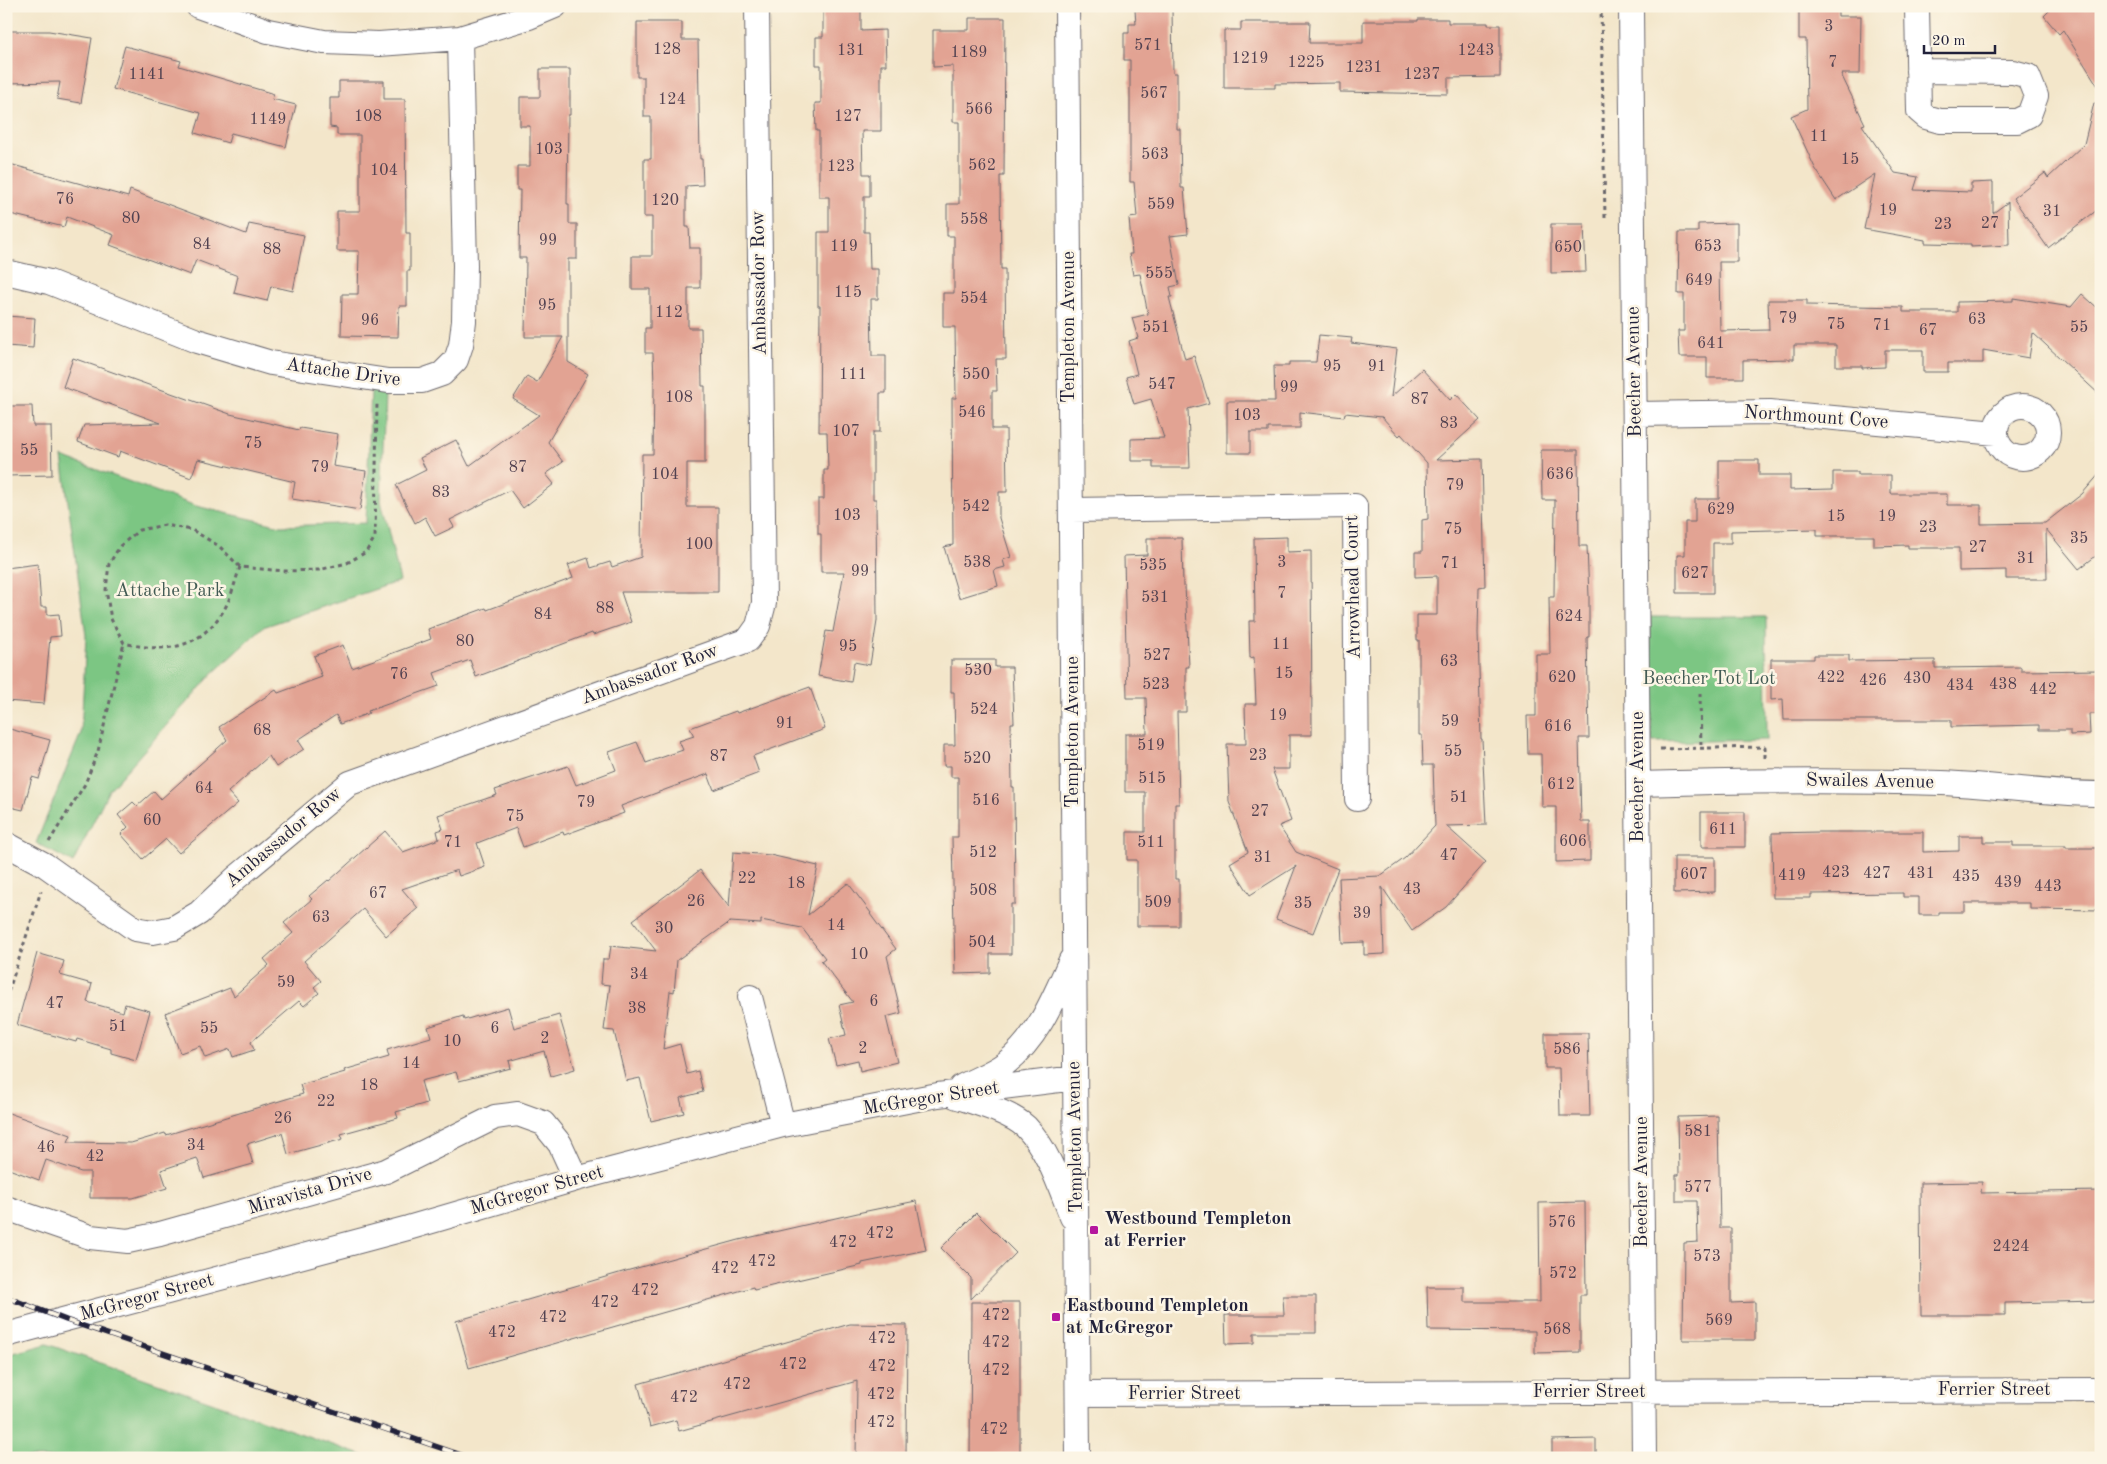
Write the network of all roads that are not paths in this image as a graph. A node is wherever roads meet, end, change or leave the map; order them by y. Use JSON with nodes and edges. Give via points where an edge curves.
{"nodes":[{"id":1,"x":198,"y":6,"type":"edge"},
{"id":2,"x":555,"y":6,"type":"edge"},
{"id":3,"x":757,"y":6,"type":"edge"},
{"id":4,"x":1067,"y":6,"type":"edge"},
{"id":5,"x":1631,"y":6,"type":"edge"},
{"id":6,"x":1917,"y":6,"type":"edge"},
{"id":7,"x":460,"y":38,"type":"junction"},
{"id":8,"x":1918,"y":71,"type":"junction"},
{"id":9,"x":6,"y":272,"type":"edge"},
{"id":10,"x":1635,"y":414,"type":"junction"},
{"id":11,"x":1996,"y":433,"type":"dead end"},
{"id":12,"x":1071,"y":510,"type":"junction"},
{"id":13,"x":1638,"y":784,"type":"junction"},
{"id":14,"x":2101,"y":794,"type":"edge"},
{"id":15,"x":1357,"y":799,"type":"dead end"},
{"id":16,"x":6,"y":844,"type":"edge"},
{"id":17,"x":1074,"y":951,"type":"junction"},
{"id":18,"x":750,"y":997,"type":"dead end"},
{"id":19,"x":1075,"y":1078,"type":"junction"},
{"id":20,"x":949,"y":1093,"type":"junction"},
{"id":21,"x":783,"y":1125,"type":"junction"},
{"id":22,"x":576,"y":1179,"type":"junction"},
{"id":23,"x":6,"y":1208,"type":"edge"},
{"id":24,"x":1077,"y":1229,"type":"junction"},
{"id":25,"x":6,"y":1335,"type":"edge"},
{"id":26,"x":2101,"y":1390,"type":"edge"},
{"id":27,"x":1644,"y":1392,"type":"junction"},
{"id":28,"x":1078,"y":1394,"type":"junction"},
{"id":29,"x":1078,"y":1458,"type":"edge"},
{"id":30,"x":1644,"y":1458,"type":"edge"}],
"edges":[{"from":1,"to":7,"type":"street","via":[[268,31],[324,42],[379,44]]},
{"from":2,"to":7,"type":"street"},
{"from":3,"to":16,"type":"street","name":"Ambassador Row","via":[[764,603],[758,626],[748,640],[350,783],[199,913],[174,928],[153,932],[135,929],[45,865]]},
{"from":4,"to":12,"type":"street","name":"Templeton Avenue"},
{"from":5,"to":10,"type":"street","name":"Beecher Avenue"},
{"from":6,"to":8,"type":"street"},
{"from":7,"to":9,"type":"street","name":"Attache Drive","via":[[464,321],[456,360],[442,374],[422,382],[388,382],[271,363],[197,341],[49,282]]},
{"from":8,"to":8,"type":"street","via":[[1919,111],[1940,121],[2017,121],[2029,115],[2036,96],[2028,76],[2013,72]]},
{"from":10,"to":11,"type":"street","name":"Northmount Cove","via":[[1778,413]]},
{"from":10,"to":13,"type":"street","name":"Beecher Avenue"},
{"from":12,"to":15,"type":"street","name":"Arrowhead Court","via":[[1355,506]]},
{"from":12,"to":17,"type":"street","name":"Templeton Avenue"},
{"from":13,"to":14,"type":"street","name":"Swailes Avenue","via":[[1766,781],[1944,783]]},
{"from":13,"to":27,"type":"street","name":"Beecher Avenue"},
{"from":17,"to":19,"type":"street","name":"Templeton Avenue"},
{"from":17,"to":20,"type":"street","via":[[1049,1008],[1031,1038],[1005,1063]]},
{"from":18,"to":21,"type":"street"},
{"from":19,"to":20,"type":"street","name":"McGregor Street"},
{"from":19,"to":24,"type":"street","name":"Templeton Avenue"},
{"from":20,"to":21,"type":"street","name":"McGregor Street"},
{"from":20,"to":24,"type":"street","via":[[995,1109],[1025,1127],[1044,1152]]},
{"from":21,"to":22,"type":"street","name":"McGregor Street"},
{"from":22,"to":23,"type":"street","name":"Miravista Drive","via":[[560,1144],[543,1123],[518,1114],[495,1117],[386,1171],[128,1241],[90,1237]]},
{"from":22,"to":25,"type":"street","name":"McGregor Street","via":[[408,1228]]},
{"from":24,"to":28,"type":"street","name":"Templeton Avenue"},
{"from":26,"to":27,"type":"street","name":"Ferrier Street"},
{"from":27,"to":28,"type":"street","name":"Ferrier Street"},
{"from":27,"to":30,"type":"street","name":"Beecher Avenue"},
{"from":28,"to":29,"type":"street","name":"Templeton Avenue"}]}
